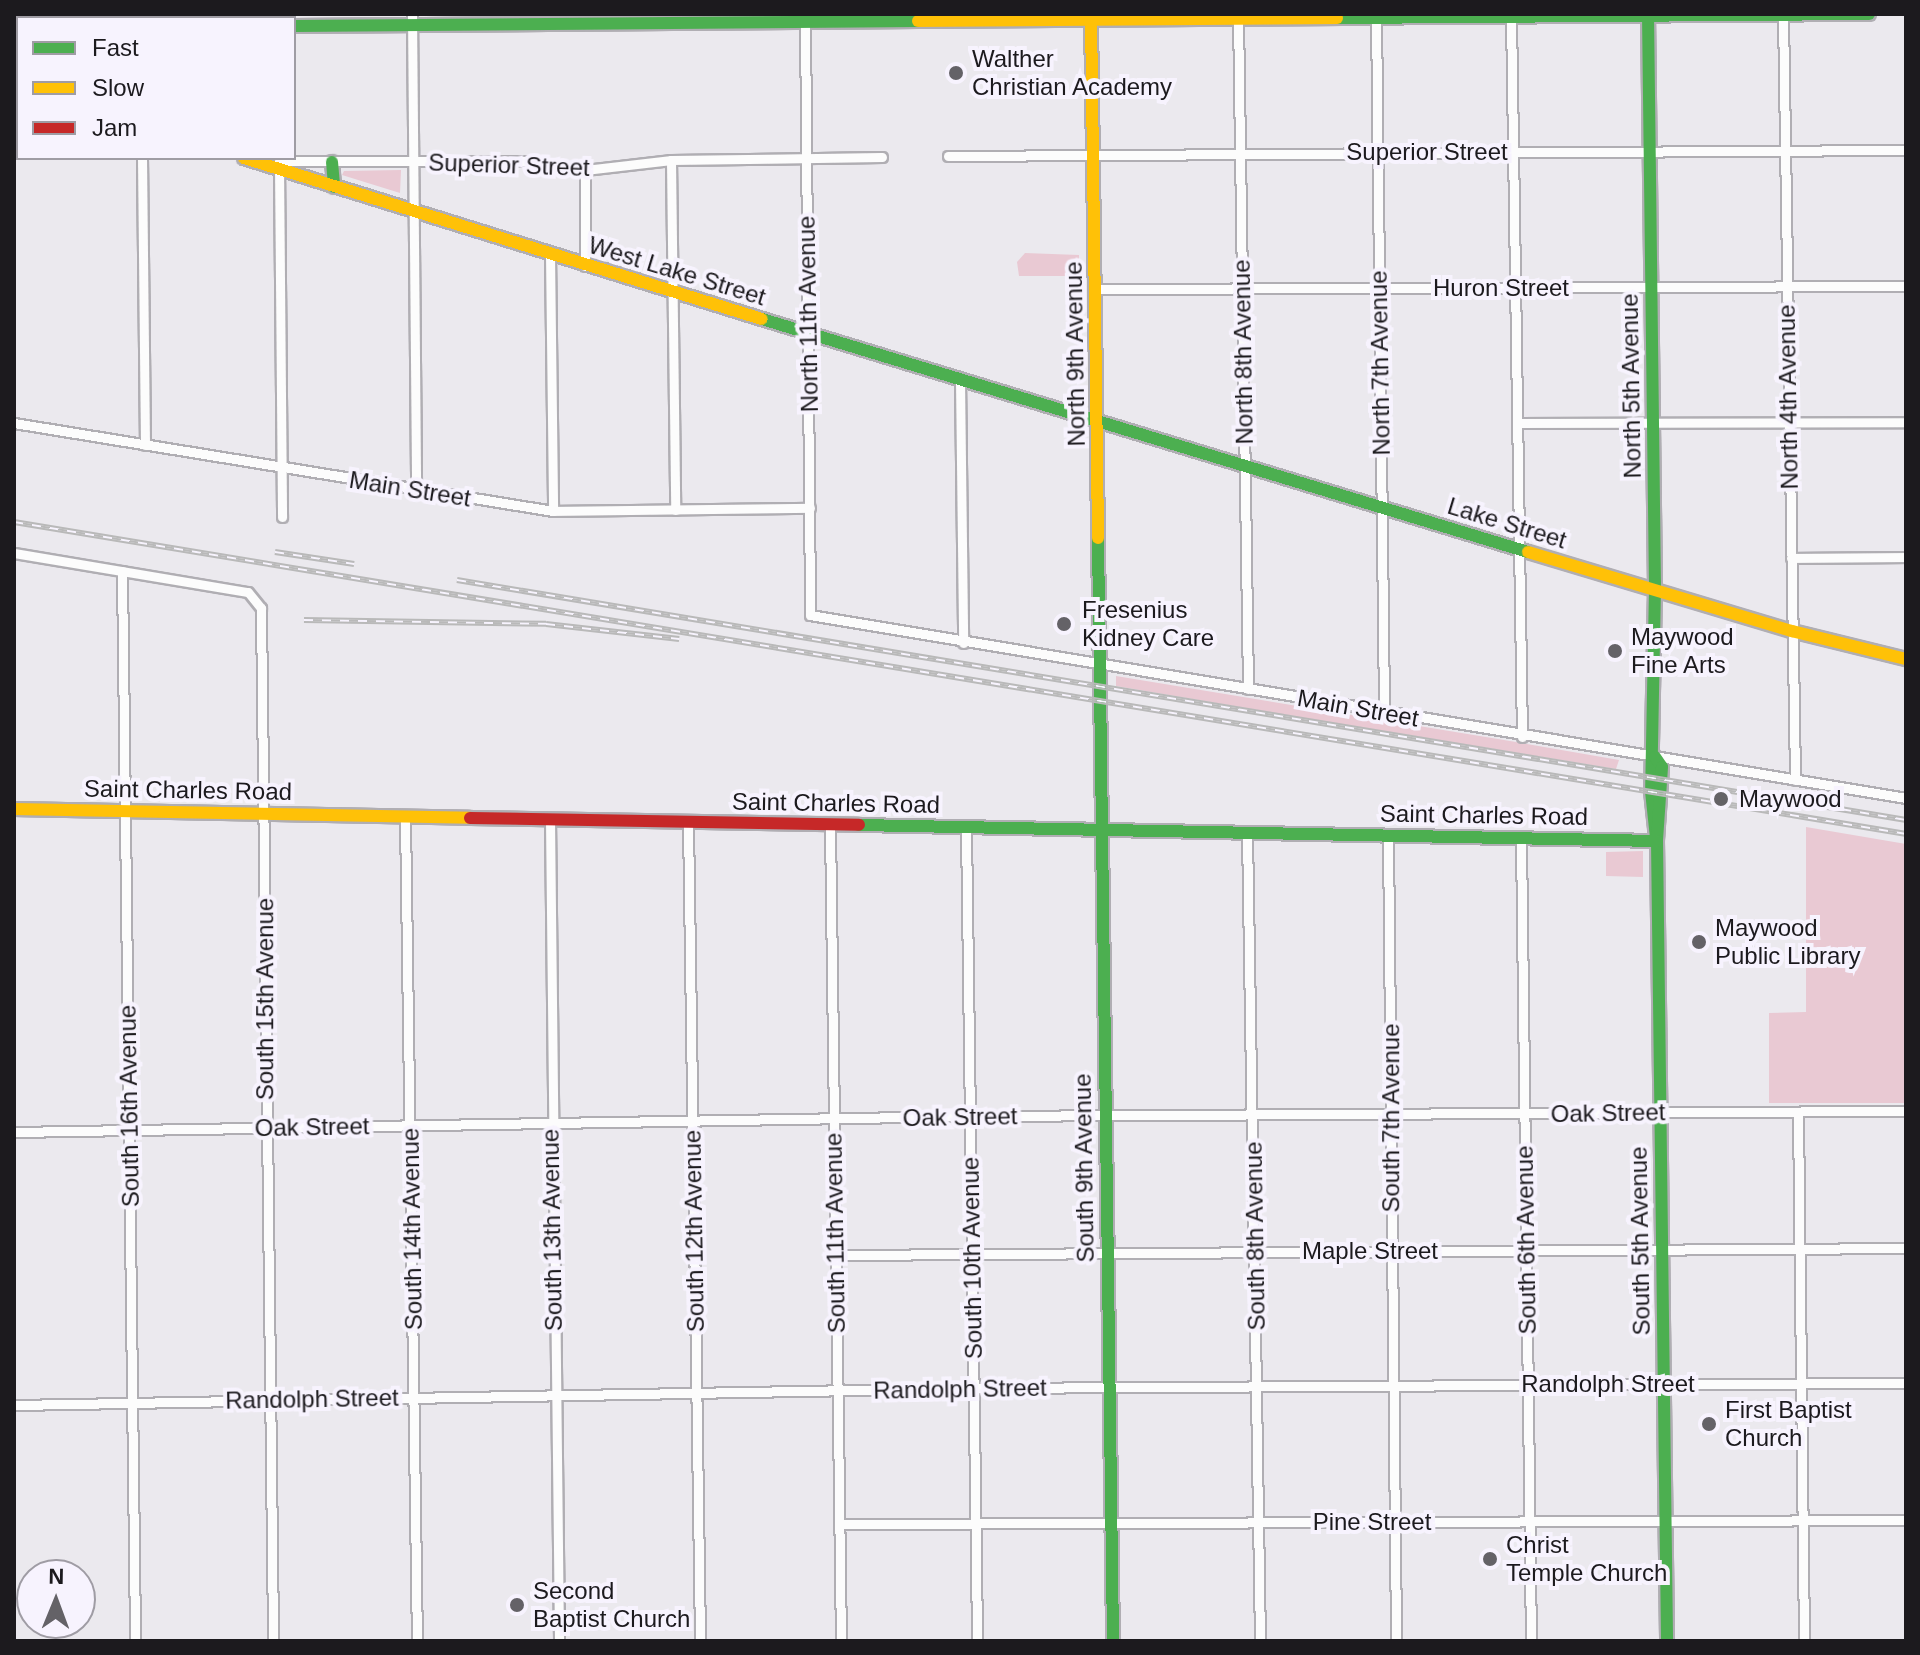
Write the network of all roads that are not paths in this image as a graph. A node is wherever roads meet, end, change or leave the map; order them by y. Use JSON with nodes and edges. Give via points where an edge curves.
{"nodes":[{"id":1,"x":1511,"y":14,"type":"edge"},
{"id":2,"x":1648,"y":14,"type":"edge"},
{"id":3,"x":1783,"y":14,"type":"edge"},
{"id":4,"x":1869,"y":14,"type":"edge"},
{"id":5,"x":1238,"y":15,"type":"edge"},
{"id":6,"x":1376,"y":15,"type":"edge"},
{"id":7,"x":1091,"y":16,"type":"edge"},
{"id":8,"x":670,"y":18,"type":"edge"},
{"id":9,"x":805,"y":18,"type":"edge"},
{"id":10,"x":549,"y":19,"type":"edge"},
{"id":11,"x":412,"y":20,"type":"edge"},
{"id":12,"x":296,"y":26,"type":"edge"},
{"id":13,"x":1906,"y":150,"type":"edge"},
{"id":14,"x":1650,"y":151,"type":"junction"},
{"id":15,"x":1785,"y":151,"type":"junction"},
{"id":16,"x":1513,"y":152,"type":"junction"},
{"id":17,"x":1377,"y":153,"type":"junction"},
{"id":18,"x":1095,"y":154,"type":"junction"},
{"id":19,"x":1240,"y":154,"type":"junction"},
{"id":20,"x":948,"y":156,"type":"dead end"},
{"id":21,"x":806,"y":157,"type":"junction"},
{"id":22,"x":882,"y":157,"type":"dead end"},
{"id":23,"x":142,"y":160,"type":"edge"},
{"id":24,"x":258,"y":160,"type":"edge"},
{"id":25,"x":671,"y":160,"type":"junction"},
{"id":26,"x":413,"y":161,"type":"junction"},
{"id":27,"x":332,"y":162,"type":"junction"},
{"id":28,"x":279,"y":163,"type":"edge"},
{"id":29,"x":585,"y":170,"type":"junction"},
{"id":30,"x":334,"y":187,"type":"junction"},
{"id":31,"x":414,"y":212,"type":"junction"},
{"id":32,"x":550,"y":254,"type":"junction"},
{"id":33,"x":585,"y":266,"type":"junction"},
{"id":34,"x":1787,"y":286,"type":"junction"},
{"id":35,"x":1906,"y":286,"type":"edge"},
{"id":36,"x":1651,"y":287,"type":"junction"},
{"id":37,"x":1379,"y":288,"type":"junction"},
{"id":38,"x":1515,"y":288,"type":"junction"},
{"id":39,"x":1096,"y":289,"type":"junction"},
{"id":40,"x":1242,"y":289,"type":"junction"},
{"id":41,"x":673,"y":293,"type":"junction"},
{"id":42,"x":808,"y":334,"type":"junction"},
{"id":43,"x":960,"y":380,"type":"junction"},
{"id":44,"x":1789,"y":422,"type":"junction"},
{"id":45,"x":1906,"y":422,"type":"edge"},
{"id":46,"x":14,"y":423,"type":"edge"},
{"id":47,"x":1098,"y":423,"type":"junction"},
{"id":48,"x":1517,"y":423,"type":"junction"},
{"id":49,"x":1653,"y":423,"type":"junction"},
{"id":50,"x":145,"y":445,"type":"junction"},
{"id":51,"x":282,"y":468,"type":"junction"},
{"id":52,"x":1245,"y":468,"type":"junction"},
{"id":53,"x":416,"y":491,"type":"junction"},
{"id":54,"x":810,"y":508,"type":"junction"},
{"id":55,"x":1382,"y":508,"type":"junction"},
{"id":56,"x":675,"y":510,"type":"junction"},
{"id":57,"x":553,"y":511,"type":"junction"},
{"id":58,"x":282,"y":517,"type":"dead end"},
{"id":59,"x":1518,"y":549,"type":"junction"},
{"id":60,"x":14,"y":553,"type":"edge"},
{"id":61,"x":1906,"y":557,"type":"edge"},
{"id":62,"x":1791,"y":558,"type":"junction"},
{"id":63,"x":122,"y":571,"type":"junction"},
{"id":64,"x":1655,"y":589,"type":"junction"},
{"id":65,"x":810,"y":615,"type":"joint"},
{"id":66,"x":1792,"y":631,"type":"junction"},
{"id":67,"x":963,"y":643,"type":"junction"},
{"id":68,"x":1906,"y":659,"type":"edge"},
{"id":69,"x":1100,"y":664,"type":"junction"},
{"id":70,"x":1248,"y":689,"type":"junction"},
{"id":71,"x":1101,"y":695,"type":"joint"},
{"id":72,"x":1384,"y":713,"type":"junction"},
{"id":73,"x":1522,"y":737,"type":"junction"},
{"id":74,"x":1655,"y":757,"type":"junction"},
{"id":75,"x":1795,"y":780,"type":"junction"},
{"id":76,"x":1656,"y":785,"type":"joint"},
{"id":77,"x":1906,"y":798,"type":"edge"},
{"id":78,"x":14,"y":809,"type":"edge"},
{"id":79,"x":125,"y":811,"type":"junction"},
{"id":80,"x":264,"y":814,"type":"junction"},
{"id":81,"x":405,"y":817,"type":"junction"},
{"id":82,"x":550,"y":820,"type":"junction"},
{"id":83,"x":688,"y":821,"type":"junction"},
{"id":84,"x":830,"y":825,"type":"junction"},
{"id":85,"x":966,"y":828,"type":"junction"},
{"id":86,"x":1102,"y":829,"type":"junction"},
{"id":87,"x":1247,"y":831,"type":"junction"},
{"id":88,"x":1388,"y":835,"type":"junction"},
{"id":89,"x":1521,"y":838,"type":"junction"},
{"id":90,"x":1657,"y":841,"type":"junction"},
{"id":91,"x":1906,"y":1111,"type":"edge"},
{"id":92,"x":1798,"y":1112,"type":"junction"},
{"id":93,"x":1660,"y":1113,"type":"junction"},
{"id":94,"x":1254,"y":1114,"type":"junction"},
{"id":95,"x":1524,"y":1114,"type":"junction"},
{"id":96,"x":1105,"y":1115,"type":"junction"},
{"id":97,"x":970,"y":1116,"type":"junction"},
{"id":98,"x":1391,"y":1116,"type":"junction"},
{"id":99,"x":834,"y":1119,"type":"junction"},
{"id":100,"x":692,"y":1121,"type":"junction"},
{"id":101,"x":550,"y":1123,"type":"junction"},
{"id":102,"x":411,"y":1126,"type":"junction"},
{"id":103,"x":266,"y":1128,"type":"junction"},
{"id":104,"x":130,"y":1130,"type":"junction"},
{"id":105,"x":14,"y":1132,"type":"edge"},
{"id":106,"x":1906,"y":1248,"type":"edge"},
{"id":107,"x":1662,"y":1249,"type":"junction"},
{"id":108,"x":1800,"y":1249,"type":"junction"},
{"id":109,"x":1526,"y":1250,"type":"junction"},
{"id":110,"x":1392,"y":1251,"type":"junction"},
{"id":111,"x":1255,"y":1252,"type":"junction"},
{"id":112,"x":1108,"y":1253,"type":"junction"},
{"id":113,"x":972,"y":1254,"type":"junction"},
{"id":114,"x":835,"y":1255,"type":"junction"},
{"id":115,"x":1801,"y":1383,"type":"junction"},
{"id":116,"x":1906,"y":1383,"type":"edge"},
{"id":117,"x":1664,"y":1384,"type":"junction"},
{"id":118,"x":1393,"y":1385,"type":"junction"},
{"id":119,"x":1528,"y":1385,"type":"junction"},
{"id":120,"x":1257,"y":1386,"type":"junction"},
{"id":121,"x":1110,"y":1387,"type":"junction"},
{"id":122,"x":973,"y":1388,"type":"junction"},
{"id":123,"x":837,"y":1391,"type":"junction"},
{"id":124,"x":697,"y":1393,"type":"junction"},
{"id":125,"x":555,"y":1395,"type":"junction"},
{"id":126,"x":415,"y":1398,"type":"junction"},
{"id":127,"x":272,"y":1400,"type":"junction"},
{"id":128,"x":131,"y":1403,"type":"junction"},
{"id":129,"x":14,"y":1405,"type":"edge"},
{"id":130,"x":1906,"y":1520,"type":"edge"},
{"id":131,"x":1666,"y":1521,"type":"junction"},
{"id":132,"x":1803,"y":1521,"type":"junction"},
{"id":133,"x":1393,"y":1522,"type":"junction"},
{"id":134,"x":1530,"y":1522,"type":"junction"},
{"id":135,"x":1112,"y":1523,"type":"junction"},
{"id":136,"x":1259,"y":1523,"type":"junction"},
{"id":137,"x":839,"y":1524,"type":"junction"},
{"id":138,"x":975,"y":1524,"type":"junction"},
{"id":139,"x":135,"y":1641,"type":"edge"},
{"id":140,"x":273,"y":1641,"type":"edge"},
{"id":141,"x":417,"y":1641,"type":"edge"},
{"id":142,"x":559,"y":1641,"type":"edge"},
{"id":143,"x":700,"y":1641,"type":"edge"},
{"id":144,"x":841,"y":1641,"type":"edge"},
{"id":145,"x":977,"y":1641,"type":"edge"},
{"id":146,"x":1113,"y":1641,"type":"edge"},
{"id":147,"x":1260,"y":1641,"type":"edge"},
{"id":148,"x":1396,"y":1641,"type":"edge"},
{"id":149,"x":1531,"y":1641,"type":"edge"},
{"id":150,"x":1667,"y":1641,"type":"edge"},
{"id":151,"x":1804,"y":1641,"type":"edge"}],
"edges":[{"from":1,"to":2,"type":"main road"},
{"from":1,"to":6,"type":"main road"},
{"from":1,"to":16,"type":"street"},
{"from":2,"to":3,"type":"main road"},
{"from":2,"to":14,"type":"main road","name":"North 5th Avenue"},
{"from":3,"to":4,"type":"main road"},
{"from":3,"to":15,"type":"street","name":"North 4th Avenue"},
{"from":5,"to":6,"type":"main road"},
{"from":5,"to":7,"type":"main road"},
{"from":5,"to":19,"type":"street","name":"North 8th Avenue"},
{"from":6,"to":17,"type":"street","name":"North 7th Avenue"},
{"from":7,"to":9,"type":"main road"},
{"from":7,"to":18,"type":"main road","name":"North 9th Avenue"},
{"from":8,"to":9,"type":"main road"},
{"from":8,"to":10,"type":"main road"},
{"from":9,"to":21,"type":"street","name":"North 11th Avenue"},
{"from":10,"to":11,"type":"main road"},
{"from":11,"to":12,"type":"main road"},
{"from":11,"to":26,"type":"street"},
{"from":13,"to":15,"type":"street","name":"Superior Street"},
{"from":14,"to":15,"type":"street","name":"Superior Street"},
{"from":14,"to":16,"type":"street","name":"Superior Street"},
{"from":14,"to":36,"type":"main road","name":"North 5th Avenue"},
{"from":15,"to":34,"type":"street","name":"North 4th Avenue"},
{"from":16,"to":17,"type":"street","name":"Superior Street"},
{"from":16,"to":38,"type":"street"},
{"from":17,"to":19,"type":"street","name":"Superior Street"},
{"from":17,"to":37,"type":"street","name":"North 7th Avenue"},
{"from":18,"to":19,"type":"street","name":"Superior Street"},
{"from":18,"to":20,"type":"street","name":"Superior Street"},
{"from":18,"to":39,"type":"main road","name":"North 9th Avenue"},
{"from":19,"to":40,"type":"street","name":"North 8th Avenue"},
{"from":21,"to":22,"type":"street","name":"Superior Street"},
{"from":21,"to":25,"type":"street","name":"Superior Street"},
{"from":21,"to":42,"type":"street","name":"North 11th Avenue"},
{"from":23,"to":50,"type":"street"},
{"from":24,"to":28,"type":"main road","name":"West Lake Street"},
{"from":25,"to":29,"type":"street","name":"Superior Street"},
{"from":25,"to":41,"type":"street"},
{"from":26,"to":27,"type":"street","name":"Superior Street"},
{"from":26,"to":29,"type":"street","name":"Superior Street","via":[[526,161]]},
{"from":26,"to":31,"type":"street"},
{"from":27,"to":28,"type":"street","name":"Superior Street"},
{"from":27,"to":30,"type":"main road"},
{"from":28,"to":30,"type":"main road","name":"West Lake Street"},
{"from":28,"to":51,"type":"street"},
{"from":29,"to":33,"type":"street"},
{"from":30,"to":31,"type":"main road","name":"West Lake Street"},
{"from":31,"to":32,"type":"main road","name":"West Lake Street"},
{"from":31,"to":53,"type":"street"},
{"from":32,"to":33,"type":"main road","name":"West Lake Street"},
{"from":32,"to":57,"type":"street"},
{"from":33,"to":41,"type":"main road","name":"West Lake Street"},
{"from":34,"to":35,"type":"street","name":"Huron Street"},
{"from":34,"to":36,"type":"street","name":"Huron Street"},
{"from":34,"to":44,"type":"street","name":"North 4th Avenue"},
{"from":36,"to":38,"type":"street","name":"Huron Street"},
{"from":36,"to":49,"type":"main road","name":"North 5th Avenue"},
{"from":37,"to":38,"type":"street","name":"Huron Street"},
{"from":37,"to":40,"type":"street","name":"Huron Street"},
{"from":37,"to":55,"type":"street","name":"North 7th Avenue"},
{"from":38,"to":48,"type":"street"},
{"from":39,"to":40,"type":"street","name":"Huron Street"},
{"from":39,"to":47,"type":"main road","name":"North 9th Avenue"},
{"from":40,"to":52,"type":"street","name":"North 8th Avenue"},
{"from":41,"to":42,"type":"main road","name":"West Lake Street"},
{"from":41,"to":56,"type":"street"},
{"from":42,"to":43,"type":"main road","name":"West Lake Street"},
{"from":42,"to":54,"type":"street","name":"North 11th Avenue"},
{"from":43,"to":47,"type":"main road","name":"West Lake Street"},
{"from":43,"to":67,"type":"street"},
{"from":44,"to":45,"type":"street"},
{"from":44,"to":49,"type":"street"},
{"from":44,"to":62,"type":"street","name":"North 4th Avenue"},
{"from":46,"to":50,"type":"street","name":"Main Street"},
{"from":47,"to":52,"type":"main road","name":"Lake Street"},
{"from":47,"to":69,"type":"main road","name":"North 9th Avenue"},
{"from":48,"to":49,"type":"street"},
{"from":48,"to":59,"type":"street"},
{"from":49,"to":64,"type":"main road","name":"North 5th Avenue"},
{"from":50,"to":51,"type":"street","name":"Main Street"},
{"from":51,"to":53,"type":"street","name":"Main Street"},
{"from":51,"to":58,"type":"street"},
{"from":52,"to":55,"type":"main road","name":"Lake Street"},
{"from":52,"to":70,"type":"street","name":"North 8th Avenue"},
{"from":53,"to":57,"type":"street","name":"Main Street"},
{"from":54,"to":56,"type":"street","name":"Main Street"},
{"from":54,"to":65,"type":"street","name":"North 11th Avenue"},
{"from":55,"to":59,"type":"main road","name":"Lake Street"},
{"from":55,"to":72,"type":"street","name":"North 7th Avenue"},
{"from":56,"to":57,"type":"street","name":"Main Street"},
{"from":59,"to":64,"type":"main road","name":"Lake Street"},
{"from":59,"to":73,"type":"street"},
{"from":60,"to":63,"type":"street"},
{"from":61,"to":62,"type":"street"},
{"from":62,"to":66,"type":"street","name":"North 4th Avenue"},
{"from":63,"to":79,"type":"street","name":"South 16th Avenue"},
{"from":63,"to":80,"type":"street","name":"South 15th Avenue","via":[[257,597]]},
{"from":64,"to":66,"type":"main road","name":"Lake Street"},
{"from":64,"to":74,"type":"main road","name":"North 5th Avenue"},
{"from":65,"to":67,"type":"street","name":"Main Street"},
{"from":66,"to":68,"type":"main road","name":"Lake Street"},
{"from":66,"to":75,"type":"street","name":"North 4th Avenue"},
{"from":67,"to":69,"type":"street","name":"Main Street"},
{"from":69,"to":70,"type":"street","name":"Main Street"},
{"from":69,"to":71,"type":"main road","name":"North 9th Avenue"},
{"from":70,"to":72,"type":"street","name":"Main Street"},
{"from":71,"to":86,"type":"main road","name":"South 9th Avenue"},
{"from":72,"to":73,"type":"street","name":"Main Street"},
{"from":73,"to":74,"type":"street","name":"Main Street"},
{"from":74,"to":75,"type":"street","name":"Main Street"},
{"from":74,"to":76,"type":"main road","name":"North 5th Avenue","via":[[1662,767]]},
{"from":75,"to":77,"type":"street","name":"Main Street"},
{"from":76,"to":90,"type":"main road","name":"South 5th Avenue"},
{"from":78,"to":79,"type":"main road","name":"Saint Charles Road"},
{"from":79,"to":80,"type":"main road","name":"Saint Charles Road"},
{"from":79,"to":104,"type":"street","name":"South 16th Avenue"},
{"from":80,"to":81,"type":"main road","name":"Saint Charles Road"},
{"from":80,"to":103,"type":"street","name":"South 15th Avenue"},
{"from":81,"to":82,"type":"main road","name":"Saint Charles Road"},
{"from":81,"to":102,"type":"street","name":"South 14th Avenue"},
{"from":82,"to":83,"type":"main road","name":"Saint Charles Road"},
{"from":82,"to":101,"type":"street","name":"South 13th Avenue"},
{"from":83,"to":84,"type":"main road","name":"Saint Charles Road"},
{"from":83,"to":100,"type":"street","name":"South 12th Avenue"},
{"from":84,"to":85,"type":"main road","name":"Saint Charles Road"},
{"from":84,"to":99,"type":"street","name":"South 11th Avenue"},
{"from":85,"to":86,"type":"main road","name":"Saint Charles Road"},
{"from":85,"to":97,"type":"street","name":"South 10th Avenue"},
{"from":86,"to":87,"type":"main road","name":"Saint Charles Road"},
{"from":86,"to":96,"type":"main road","name":"South 9th Avenue"},
{"from":87,"to":88,"type":"main road","name":"Saint Charles Road"},
{"from":87,"to":94,"type":"street","name":"South 8th Avenue"},
{"from":88,"to":89,"type":"main road","name":"Saint Charles Road"},
{"from":88,"to":98,"type":"street","name":"South 7th Avenue"},
{"from":89,"to":90,"type":"main road","name":"Saint Charles Road"},
{"from":89,"to":95,"type":"street","name":"South 6th Avenue"},
{"from":90,"to":93,"type":"main road","name":"South 5th Avenue"},
{"from":91,"to":92,"type":"street","name":"Oak Street"},
{"from":92,"to":93,"type":"street","name":"Oak Street"},
{"from":92,"to":108,"type":"street"},
{"from":93,"to":95,"type":"street","name":"Oak Street"},
{"from":93,"to":107,"type":"main road","name":"South 5th Avenue"},
{"from":94,"to":96,"type":"street","name":"Oak Street"},
{"from":94,"to":98,"type":"street","name":"Oak Street"},
{"from":94,"to":111,"type":"street","name":"South 8th Avenue"},
{"from":95,"to":98,"type":"street","name":"Oak Street"},
{"from":95,"to":109,"type":"street","name":"South 6th Avenue"},
{"from":96,"to":97,"type":"street","name":"Oak Street"},
{"from":96,"to":112,"type":"main road","name":"South 9th Avenue"},
{"from":97,"to":99,"type":"street","name":"Oak Street"},
{"from":97,"to":113,"type":"street","name":"South 10th Avenue"},
{"from":98,"to":110,"type":"street","name":"South 7th Avenue"},
{"from":99,"to":100,"type":"street","name":"Oak Street"},
{"from":99,"to":114,"type":"street","name":"South 11th Avenue"},
{"from":100,"to":101,"type":"street","name":"Oak Street"},
{"from":100,"to":124,"type":"street","name":"South 12th Avenue"},
{"from":101,"to":102,"type":"street","name":"Oak Street"},
{"from":101,"to":125,"type":"street","name":"South 13th Avenue"},
{"from":102,"to":103,"type":"street","name":"Oak Street"},
{"from":102,"to":126,"type":"street","name":"South 14th Avenue"},
{"from":103,"to":104,"type":"street","name":"Oak Street"},
{"from":103,"to":127,"type":"street","name":"South 15th Avenue"},
{"from":104,"to":105,"type":"street","name":"Oak Street"},
{"from":104,"to":128,"type":"street","name":"South 16th Avenue"},
{"from":106,"to":108,"type":"street","name":"Maple Street"},
{"from":107,"to":108,"type":"street","name":"Maple Street"},
{"from":107,"to":109,"type":"street","name":"Maple Street"},
{"from":107,"to":117,"type":"main road","name":"South 5th Avenue"},
{"from":108,"to":115,"type":"street"},
{"from":109,"to":110,"type":"street","name":"Maple Street"},
{"from":109,"to":119,"type":"street","name":"South 6th Avenue"},
{"from":110,"to":111,"type":"street","name":"Maple Street"},
{"from":110,"to":118,"type":"street","name":"South 7th Avenue"},
{"from":111,"to":112,"type":"street","name":"Maple Street"},
{"from":111,"to":120,"type":"street","name":"South 8th Avenue"},
{"from":112,"to":113,"type":"street","name":"Maple Street"},
{"from":112,"to":121,"type":"main road","name":"South 9th Avenue"},
{"from":113,"to":114,"type":"street","name":"Maple Street"},
{"from":113,"to":122,"type":"street","name":"South 10th Avenue"},
{"from":114,"to":123,"type":"street","name":"South 11th Avenue"},
{"from":115,"to":116,"type":"street","name":"Randolph Street"},
{"from":115,"to":117,"type":"street","name":"Randolph Street"},
{"from":115,"to":132,"type":"street"},
{"from":117,"to":119,"type":"street","name":"Randolph Street"},
{"from":117,"to":131,"type":"main road","name":"South 5th Avenue"},
{"from":118,"to":119,"type":"street","name":"Randolph Street"},
{"from":118,"to":120,"type":"street","name":"Randolph Street"},
{"from":118,"to":133,"type":"street","name":"South 7th Avenue"},
{"from":119,"to":134,"type":"street","name":"South 6th Avenue"},
{"from":120,"to":121,"type":"street","name":"Randolph Street"},
{"from":120,"to":136,"type":"street","name":"South 8th Avenue"},
{"from":121,"to":122,"type":"street","name":"Randolph Street"},
{"from":121,"to":135,"type":"main road","name":"South 9th Avenue"},
{"from":122,"to":123,"type":"street","name":"Randolph Street"},
{"from":122,"to":138,"type":"street","name":"South 10th Avenue"},
{"from":123,"to":124,"type":"street","name":"Randolph Street"},
{"from":123,"to":137,"type":"street","name":"South 11th Avenue"},
{"from":124,"to":125,"type":"street","name":"Randolph Street"},
{"from":124,"to":143,"type":"street","name":"South 12th Avenue"},
{"from":125,"to":126,"type":"street","name":"Randolph Street"},
{"from":125,"to":142,"type":"street","name":"South 13th Avenue"},
{"from":126,"to":127,"type":"street","name":"Randolph Street"},
{"from":126,"to":141,"type":"street","name":"South 14th Avenue"},
{"from":127,"to":128,"type":"street","name":"Randolph Street"},
{"from":127,"to":140,"type":"street","name":"South 15th Avenue"},
{"from":128,"to":129,"type":"street","name":"Randolph Street"},
{"from":128,"to":139,"type":"street","name":"South 16th Avenue"},
{"from":130,"to":132,"type":"street","name":"Pine Street"},
{"from":131,"to":132,"type":"street","name":"Pine Street"},
{"from":131,"to":134,"type":"street","name":"Pine Street"},
{"from":131,"to":150,"type":"main road","name":"South 5th Avenue"},
{"from":132,"to":151,"type":"street"},
{"from":133,"to":134,"type":"street","name":"Pine Street"},
{"from":133,"to":136,"type":"street","name":"Pine Street"},
{"from":133,"to":148,"type":"street","name":"South 7th Avenue"},
{"from":134,"to":149,"type":"street","name":"South 6th Avenue"},
{"from":135,"to":136,"type":"street","name":"Pine Street"},
{"from":135,"to":138,"type":"street","name":"Pine Street"},
{"from":135,"to":146,"type":"main road","name":"South 9th Avenue"},
{"from":136,"to":147,"type":"street","name":"South 8th Avenue"},
{"from":137,"to":138,"type":"street","name":"Pine Street"},
{"from":137,"to":144,"type":"street","name":"South 11th Avenue"},
{"from":138,"to":145,"type":"street","name":"South 10th Avenue"}]}
